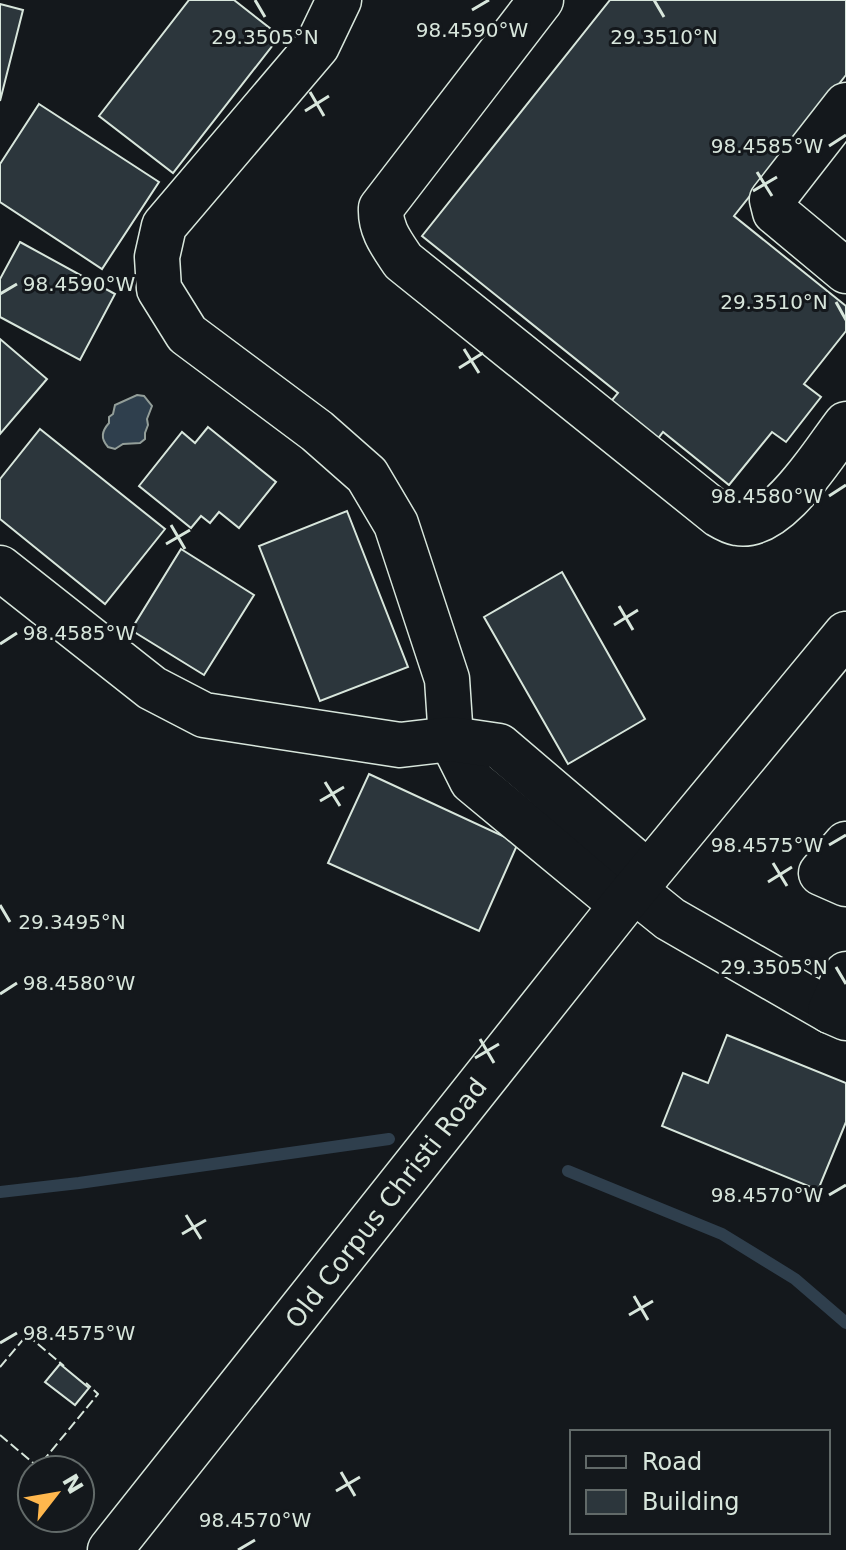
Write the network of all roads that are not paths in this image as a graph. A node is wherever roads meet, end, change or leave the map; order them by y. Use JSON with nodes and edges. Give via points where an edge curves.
{"nodes":[{"id":1,"x":339,"y":0,"type":"edge"},
{"id":2,"x":541,"y":0,"type":"edge"},
{"id":3,"x":846,"y":105,"type":"edge"},
{"id":4,"x":846,"y":271,"type":"edge"},
{"id":5,"x":846,"y":424,"type":"edge"},
{"id":6,"x":0,"y":568,"type":"edge"},
{"id":7,"x":846,"y":634,"type":"edge"},
{"id":8,"x":451,"y":739,"type":"junction"},
{"id":9,"x":846,"y":844,"type":"edge"},
{"id":10,"x":846,"y":884,"type":"edge"},
{"id":11,"x":635,"y":890,"type":"junction"},
{"id":12,"x":841,"y":1001,"type":"edge"},
{"id":13,"x":110,"y":1550,"type":"edge"}],
"edges":[{"from":1,"to":8,"type":"street","via":[[317,46],[164,226],[157,257],[159,289],[187,334],[367,475],[396,524],[447,679]]},
{"from":2,"to":5,"type":"street","via":[[381,208],[386,236],[403,261],[719,515],[736,523],[768,516],[787,501]]},
{"from":3,"to":4,"type":"street","via":[[772,200],[775,212]]},
{"from":6,"to":8,"type":"street","via":[[152,688],[204,715],[400,745]]},
{"from":7,"to":11,"type":"street","name":"Old Corpus Christi Road"},
{"from":8,"to":11,"type":"street","via":[[499,746]]},
{"from":9,"to":10,"type":"street","via":[[821,873]]},
{"from":11,"to":12,"type":"street","via":[[670,919]]},
{"from":11,"to":13,"type":"street","name":"Old Corpus Christi Road"}]}
